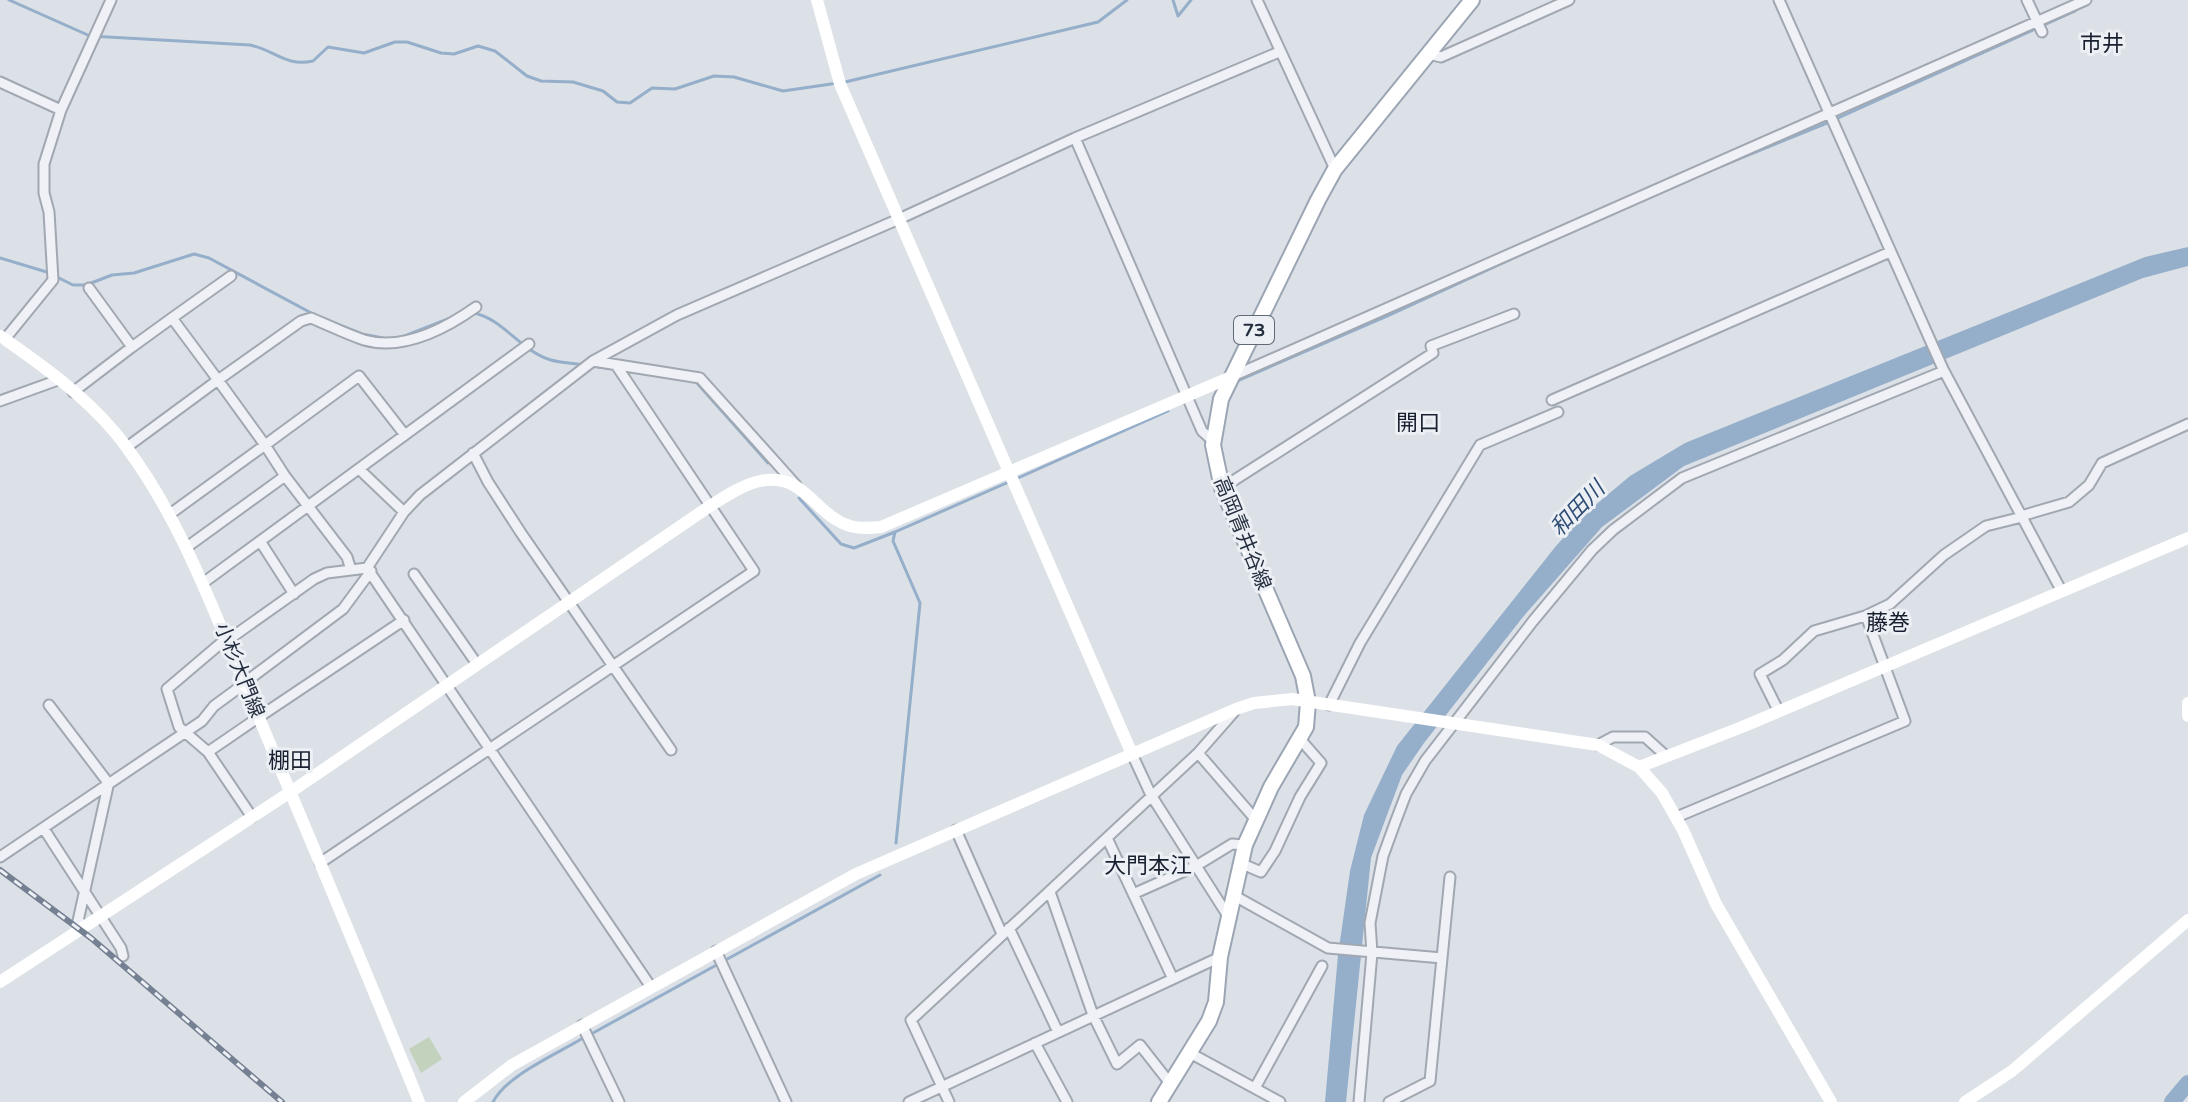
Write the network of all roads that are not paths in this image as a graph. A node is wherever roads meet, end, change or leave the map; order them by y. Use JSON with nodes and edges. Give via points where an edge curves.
{"nodes":[{"id":1,"x":111,"y":0,"type":"edge"},
{"id":2,"x":817,"y":0,"type":"edge"},
{"id":3,"x":1257,"y":0,"type":"edge"},
{"id":4,"x":1472,"y":0,"type":"edge"},
{"id":5,"x":1569,"y":0,"type":"edge"},
{"id":6,"x":1779,"y":0,"type":"edge"},
{"id":7,"x":2027,"y":0,"type":"edge"},
{"id":8,"x":2086,"y":0,"type":"edge"},
{"id":9,"x":2036,"y":21,"type":"junction"},
{"id":10,"x":2042,"y":32,"type":"dead end"},
{"id":11,"x":1279,"y":52,"type":"junction"},
{"id":12,"x":1428,"y":54,"type":"junction"},
{"id":13,"x":0,"y":82,"type":"edge"},
{"id":14,"x":61,"y":110,"type":"junction"},
{"id":15,"x":1829,"y":114,"type":"junction"},
{"id":16,"x":1075,"y":138,"type":"junction"},
{"id":17,"x":1335,"y":169,"type":"junction"},
{"id":18,"x":899,"y":219,"type":"junction"},
{"id":19,"x":1890,"y":252,"type":"junction"},
{"id":20,"x":231,"y":276,"type":"dead end"},
{"id":21,"x":89,"y":288,"type":"dead end"},
{"id":22,"x":476,"y":307,"type":"dead end"},
{"id":23,"x":1514,"y":314,"type":"dead end"},
{"id":24,"x":172,"y":318,"type":"junction"},
{"id":25,"x":2,"y":338,"type":"edge"},
{"id":26,"x":529,"y":344,"type":"dead end"},
{"id":27,"x":132,"y":347,"type":"junction"},
{"id":28,"x":593,"y":361,"type":"junction"},
{"id":29,"x":616,"y":365,"type":"junction"},
{"id":30,"x":1944,"y":370,"type":"junction"},
{"id":31,"x":1231,"y":377,"type":"junction"},
{"id":32,"x":58,"y":380,"type":"junction"},
{"id":33,"x":218,"y":380,"type":"junction"},
{"id":34,"x":73,"y":392,"type":"junction"},
{"id":35,"x":1187,"y":395,"type":"junction"},
{"id":36,"x":1552,"y":400,"type":"dead end"},
{"id":37,"x":0,"y":401,"type":"edge"},
{"id":38,"x":1558,"y":412,"type":"dead end"},
{"id":39,"x":2188,"y":424,"type":"edge"},
{"id":40,"x":405,"y":435,"type":"junction"},
{"id":41,"x":1214,"y":442,"type":"junction"},
{"id":42,"x":265,"y":445,"type":"junction"},
{"id":43,"x":127,"y":447,"type":"junction"},
{"id":44,"x":473,"y":453,"type":"junction"},
{"id":45,"x":359,"y":469,"type":"junction"},
{"id":46,"x":1010,"y":471,"type":"junction"},
{"id":47,"x":285,"y":476,"type":"junction"},
{"id":48,"x":796,"y":485,"type":"junction"},
{"id":49,"x":1222,"y":488,"type":"junction"},
{"id":50,"x":710,"y":506,"type":"junction"},
{"id":51,"x":308,"y":507,"type":"junction"},
{"id":52,"x":404,"y":512,"type":"junction"},
{"id":53,"x":170,"y":514,"type":"junction"},
{"id":54,"x":2022,"y":516,"type":"junction"},
{"id":55,"x":2188,"y":538,"type":"edge"},
{"id":56,"x":260,"y":541,"type":"junction"},
{"id":57,"x":187,"y":547,"type":"junction"},
{"id":58,"x":351,"y":570,"type":"junction"},
{"id":59,"x":369,"y":570,"type":"junction"},
{"id":60,"x":414,"y":574,"type":"dead end"},
{"id":61,"x":203,"y":583,"type":"junction"},
{"id":62,"x":2061,"y":590,"type":"junction"},
{"id":63,"x":294,"y":594,"type":"junction"},
{"id":64,"x":569,"y":601,"type":"junction"},
{"id":65,"x":1866,"y":616,"type":"junction"},
{"id":66,"x":404,"y":620,"type":"junction"},
{"id":67,"x":227,"y":639,"type":"junction"},
{"id":68,"x":477,"y":664,"type":"junction"},
{"id":69,"x":612,"y":666,"type":"junction"},
{"id":70,"x":1884,"y":666,"type":"junction"},
{"id":71,"x":244,"y":684,"type":"junction"},
{"id":72,"x":447,"y":684,"type":"junction"},
{"id":73,"x":1308,"y":702,"type":"junction"},
{"id":74,"x":2188,"y":703,"type":"edge"},
{"id":75,"x":49,"y":705,"type":"dead end"},
{"id":76,"x":1329,"y":705,"type":"junction"},
{"id":77,"x":1236,"y":709,"type":"junction"},
{"id":78,"x":1778,"y":710,"type":"junction"},
{"id":79,"x":2188,"y":716,"type":"edge"},
{"id":80,"x":259,"y":717,"type":"junction"},
{"id":81,"x":1455,"y":723,"type":"junction"},
{"id":82,"x":184,"y":732,"type":"junction"},
{"id":83,"x":1300,"y":739,"type":"junction"},
{"id":84,"x":1598,"y":745,"type":"junction"},
{"id":85,"x":489,"y":748,"type":"junction"},
{"id":86,"x":671,"y":750,"type":"dead end"},
{"id":87,"x":208,"y":752,"type":"junction"},
{"id":88,"x":1198,"y":753,"type":"junction"},
{"id":89,"x":1132,"y":754,"type":"junction"},
{"id":90,"x":1666,"y":756,"type":"junction"},
{"id":91,"x":1639,"y":767,"type":"junction"},
{"id":92,"x":108,"y":786,"type":"junction"},
{"id":93,"x":292,"y":791,"type":"junction"},
{"id":94,"x":1151,"y":795,"type":"junction"},
{"id":95,"x":1679,"y":816,"type":"dead end"},
{"id":96,"x":252,"y":817,"type":"junction"},
{"id":97,"x":1256,"y":820,"type":"junction"},
{"id":98,"x":44,"y":829,"type":"junction"},
{"id":99,"x":956,"y":830,"type":"junction"},
{"id":100,"x":1107,"y":838,"type":"junction"},
{"id":101,"x":1245,"y":845,"type":"junction"},
{"id":102,"x":0,"y":857,"type":"edge"},
{"id":103,"x":320,"y":863,"type":"junction"},
{"id":104,"x":1240,"y":863,"type":"junction"},
{"id":105,"x":1196,"y":866,"type":"junction"},
{"id":106,"x":1450,"y":877,"type":"dead end"},
{"id":107,"x":1050,"y":892,"type":"junction"},
{"id":108,"x":85,"y":894,"type":"junction"},
{"id":109,"x":1133,"y":894,"type":"junction"},
{"id":110,"x":1233,"y":895,"type":"junction"},
{"id":111,"x":1228,"y":916,"type":"junction"},
{"id":112,"x":101,"y":917,"type":"junction"},
{"id":113,"x":2188,"y":920,"type":"edge"},
{"id":114,"x":85,"y":926,"type":"junction"},
{"id":115,"x":1006,"y":931,"type":"junction"},
{"id":116,"x":716,"y":951,"type":"junction"},
{"id":117,"x":1372,"y":953,"type":"junction"},
{"id":118,"x":123,"y":956,"type":"dead end"},
{"id":119,"x":1220,"y":957,"type":"junction"},
{"id":120,"x":1442,"y":958,"type":"junction"},
{"id":121,"x":1322,"y":966,"type":"dead end"},
{"id":122,"x":1173,"y":979,"type":"junction"},
{"id":123,"x":0,"y":982,"type":"edge"},
{"id":124,"x":651,"y":987,"type":"junction"},
{"id":125,"x":1093,"y":1015,"type":"junction"},
{"id":126,"x":582,"y":1025,"type":"junction"},
{"id":127,"x":1058,"y":1032,"type":"junction"},
{"id":128,"x":1035,"y":1043,"type":"junction"},
{"id":129,"x":1190,"y":1053,"type":"junction"},
{"id":130,"x":1169,"y":1082,"type":"junction"},
{"id":131,"x":942,"y":1086,"type":"junction"},
{"id":132,"x":1255,"y":1088,"type":"junction"},
{"id":133,"x":1973,"y":1100,"type":"edge"},
{"id":134,"x":1277,"y":1101,"type":"edge"},
{"id":135,"x":419,"y":1102,"type":"edge"},
{"id":136,"x":464,"y":1102,"type":"edge"},
{"id":137,"x":619,"y":1102,"type":"edge"},
{"id":138,"x":786,"y":1102,"type":"edge"},
{"id":139,"x":909,"y":1102,"type":"edge"},
{"id":140,"x":949,"y":1102,"type":"edge"},
{"id":141,"x":1067,"y":1102,"type":"edge"},
{"id":142,"x":1159,"y":1102,"type":"edge"},
{"id":143,"x":1359,"y":1102,"type":"edge"},
{"id":144,"x":1389,"y":1102,"type":"edge"},
{"id":145,"x":1831,"y":1102,"type":"edge"}],
"edges":[{"from":1,"to":14,"type":"street"},
{"from":2,"to":18,"type":"street","via":[[840,84]]},
{"from":3,"to":11,"type":"street"},
{"from":4,"to":12,"type":"main road","name":"高岡青井谷線","number":"73"},
{"from":5,"to":12,"type":"street","via":[[1441,57]]},
{"from":6,"to":15,"type":"street"},
{"from":7,"to":9,"type":"street"},
{"from":8,"to":9,"type":"street"},
{"from":9,"to":10,"type":"street"},
{"from":9,"to":15,"type":"street"},
{"from":11,"to":16,"type":"street"},
{"from":11,"to":17,"type":"street"},
{"from":12,"to":17,"type":"main road","name":"高岡青井谷線","number":"73"},
{"from":13,"to":14,"type":"street"},
{"from":14,"to":25,"type":"street","via":[[44,164],[53,280]]},
{"from":15,"to":19,"type":"street"},
{"from":15,"to":31,"type":"street"},
{"from":16,"to":18,"type":"street"},
{"from":16,"to":35,"type":"street"},
{"from":17,"to":31,"type":"main road","name":"高岡青井谷線","number":"73"},
{"from":18,"to":28,"type":"street","via":[[677,315]]},
{"from":18,"to":46,"type":"street"},
{"from":19,"to":30,"type":"street"},
{"from":19,"to":36,"type":"street"},
{"from":20,"to":24,"type":"street"},
{"from":21,"to":27,"type":"street"},
{"from":22,"to":33,"type":"street","via":[[435,330],[389,344],[366,341],[311,318]]},
{"from":23,"to":49,"type":"street","via":[[1431,346],[1433,353]]},
{"from":24,"to":27,"type":"street"},
{"from":24,"to":33,"type":"street"},
{"from":25,"to":32,"type":"street","name":"小杉大門線"},
{"from":26,"to":40,"type":"street"},
{"from":27,"to":34,"type":"street"},
{"from":28,"to":29,"type":"street"},
{"from":28,"to":44,"type":"street"},
{"from":29,"to":48,"type":"street","via":[[700,378]]},
{"from":29,"to":50,"type":"street"},
{"from":30,"to":54,"type":"street"},
{"from":30,"to":81,"type":"street","via":[[1702,469],[1656,496],[1592,550]]},
{"from":31,"to":35,"type":"street"},
{"from":31,"to":41,"type":"main road","name":"高岡青井谷線","number":"73"},
{"from":32,"to":34,"type":"street","name":"小杉大門線"},
{"from":32,"to":37,"type":"street"},
{"from":33,"to":42,"type":"street"},
{"from":33,"to":43,"type":"street"},
{"from":34,"to":43,"type":"street","name":"小杉大門線"},
{"from":35,"to":41,"type":"street","via":[[1202,431]]},
{"from":35,"to":46,"type":"street"},
{"from":38,"to":76,"type":"street","via":[[1480,445],[1360,643]]},
{"from":39,"to":54,"type":"street","via":[[2102,463],[2089,485],[2069,502]]},
{"from":40,"to":42,"type":"street","via":[[359,376]]},
{"from":40,"to":45,"type":"street"},
{"from":41,"to":49,"type":"main road","name":"高岡青井谷線","number":"73"},
{"from":42,"to":47,"type":"street"},
{"from":42,"to":53,"type":"street"},
{"from":43,"to":53,"type":"street","name":"小杉大門線"},
{"from":44,"to":52,"type":"street"},
{"from":44,"to":64,"type":"street"},
{"from":45,"to":51,"type":"street"},
{"from":45,"to":52,"type":"street"},
{"from":46,"to":48,"type":"street","via":[[881,527],[848,526]]},
{"from":46,"to":89,"type":"street"},
{"from":47,"to":51,"type":"street"},
{"from":47,"to":57,"type":"street"},
{"from":48,"to":50,"type":"street","via":[[760,481]]},
{"from":49,"to":73,"type":"main road","name":"高岡青井谷線","number":"73","via":[[1287,635]]},
{"from":50,"to":64,"type":"street"},
{"from":50,"to":69,"type":"street","via":[[754,571]]},
{"from":51,"to":56,"type":"street"},
{"from":51,"to":58,"type":"street","via":[[347,557]]},
{"from":52,"to":59,"type":"street"},
{"from":53,"to":57,"type":"street","name":"小杉大門線"},
{"from":54,"to":62,"type":"street"},
{"from":54,"to":65,"type":"street","via":[[1986,526],[1890,604]]},
{"from":55,"to":62,"type":"street"},
{"from":56,"to":61,"type":"street"},
{"from":56,"to":63,"type":"street"},
{"from":57,"to":61,"type":"street","name":"小杉大門線"},
{"from":58,"to":59,"type":"street"},
{"from":58,"to":63,"type":"street","via":[[327,573]]},
{"from":59,"to":66,"type":"street"},
{"from":59,"to":71,"type":"street","via":[[343,609]]},
{"from":60,"to":68,"type":"street"},
{"from":61,"to":67,"type":"street","name":"小杉大門線"},
{"from":62,"to":70,"type":"street"},
{"from":63,"to":67,"type":"street"},
{"from":64,"to":68,"type":"street"},
{"from":64,"to":69,"type":"street"},
{"from":65,"to":70,"type":"street"},
{"from":65,"to":78,"type":"street","via":[[1814,631],[1760,674]]},
{"from":66,"to":72,"type":"street"},
{"from":66,"to":80,"type":"street"},
{"from":67,"to":71,"type":"street","name":"小杉大門線"},
{"from":67,"to":82,"type":"street","via":[[167,689]]},
{"from":68,"to":72,"type":"street"},
{"from":69,"to":85,"type":"street"},
{"from":69,"to":86,"type":"street"},
{"from":70,"to":78,"type":"street"},
{"from":70,"to":95,"type":"street","via":[[1904,714],[1901,725]]},
{"from":71,"to":80,"type":"street","name":"小杉大門線"},
{"from":71,"to":82,"type":"street"},
{"from":72,"to":85,"type":"street"},
{"from":72,"to":93,"type":"street"},
{"from":73,"to":76,"type":"street"},
{"from":73,"to":77,"type":"street","via":[[1274,700]]},
{"from":73,"to":83,"type":"main road","name":"高岡青井谷線","number":"73"},
{"from":74,"to":79,"type":"street"},
{"from":75,"to":92,"type":"street"},
{"from":76,"to":81,"type":"street"},
{"from":77,"to":88,"type":"street"},
{"from":77,"to":89,"type":"street"},
{"from":78,"to":90,"type":"street"},
{"from":80,"to":87,"type":"street"},
{"from":80,"to":93,"type":"street","name":"小杉大門線"},
{"from":81,"to":84,"type":"street"},
{"from":81,"to":117,"type":"street","via":[[1418,772],[1383,856],[1370,923]]},
{"from":82,"to":87,"type":"street"},
{"from":82,"to":92,"type":"street"},
{"from":83,"to":97,"type":"main road","name":"高岡青井谷線","number":"73"},
{"from":83,"to":104,"type":"street","via":[[1321,763],[1261,872]]},
{"from":84,"to":90,"type":"street","via":[[1613,737],[1645,737]]},
{"from":84,"to":91,"type":"street"},
{"from":85,"to":103,"type":"street"},
{"from":85,"to":124,"type":"street"},
{"from":87,"to":96,"type":"street"},
{"from":88,"to":94,"type":"street"},
{"from":88,"to":97,"type":"street"},
{"from":89,"to":94,"type":"street"},
{"from":89,"to":99,"type":"street"},
{"from":90,"to":91,"type":"street"},
{"from":91,"to":145,"type":"street","via":[[1662,793],[1716,904]]},
{"from":92,"to":98,"type":"street"},
{"from":92,"to":108,"type":"street"},
{"from":93,"to":96,"type":"street"},
{"from":93,"to":103,"type":"street","name":"小杉大門線"},
{"from":94,"to":100,"type":"street"},
{"from":94,"to":105,"type":"street"},
{"from":96,"to":112,"type":"street"},
{"from":97,"to":101,"type":"main road","name":"高岡青井谷線","number":"73"},
{"from":98,"to":102,"type":"street"},
{"from":98,"to":108,"type":"street"},
{"from":99,"to":115,"type":"street"},
{"from":99,"to":116,"type":"street","via":[[856,874]]},
{"from":100,"to":107,"type":"street"},
{"from":100,"to":109,"type":"street"},
{"from":101,"to":104,"type":"main road","name":"高岡青井谷線","number":"73"},
{"from":101,"to":105,"type":"street","via":[[1232,844]]},
{"from":103,"to":135,"type":"street","name":"小杉大門線"},
{"from":104,"to":110,"type":"main road","name":"高岡青井谷線","number":"73"},
{"from":105,"to":109,"type":"street"},
{"from":105,"to":111,"type":"street"},
{"from":106,"to":120,"type":"street"},
{"from":107,"to":115,"type":"street"},
{"from":107,"to":125,"type":"street"},
{"from":108,"to":112,"type":"street"},
{"from":108,"to":114,"type":"street","via":[[78,921]]},
{"from":109,"to":122,"type":"street"},
{"from":110,"to":111,"type":"main road","name":"高岡青井谷線","number":"73"},
{"from":110,"to":117,"type":"street","via":[[1328,948]]},
{"from":111,"to":119,"type":"main road","name":"高岡青井谷線","number":"73"},
{"from":112,"to":114,"type":"street"},
{"from":112,"to":118,"type":"street"},
{"from":113,"to":133,"type":"street"},
{"from":114,"to":123,"type":"street"},
{"from":115,"to":127,"type":"street"},
{"from":115,"to":131,"type":"street","via":[[911,1020]]},
{"from":116,"to":124,"type":"street"},
{"from":116,"to":138,"type":"street"},
{"from":117,"to":120,"type":"street"},
{"from":117,"to":143,"type":"street"},
{"from":119,"to":122,"type":"street"},
{"from":119,"to":129,"type":"main road","name":"高岡青井谷線","number":"73","via":[[1216,1002]]},
{"from":120,"to":144,"type":"street","via":[[1430,1081]]},
{"from":121,"to":132,"type":"street"},
{"from":122,"to":125,"type":"street"},
{"from":124,"to":126,"type":"street"},
{"from":125,"to":127,"type":"street"},
{"from":125,"to":130,"type":"street","via":[[1117,1064],[1140,1045]]},
{"from":126,"to":136,"type":"street","via":[[512,1065]]},
{"from":126,"to":137,"type":"street"},
{"from":127,"to":128,"type":"street"},
{"from":128,"to":131,"type":"street"},
{"from":128,"to":141,"type":"street"},
{"from":129,"to":130,"type":"main road","name":"高岡青井谷線","number":"73"},
{"from":129,"to":132,"type":"street"},
{"from":130,"to":142,"type":"main road","name":"高岡青井谷線","number":"73"},
{"from":131,"to":139,"type":"street"},
{"from":131,"to":140,"type":"street"},
{"from":132,"to":134,"type":"street"}]}
